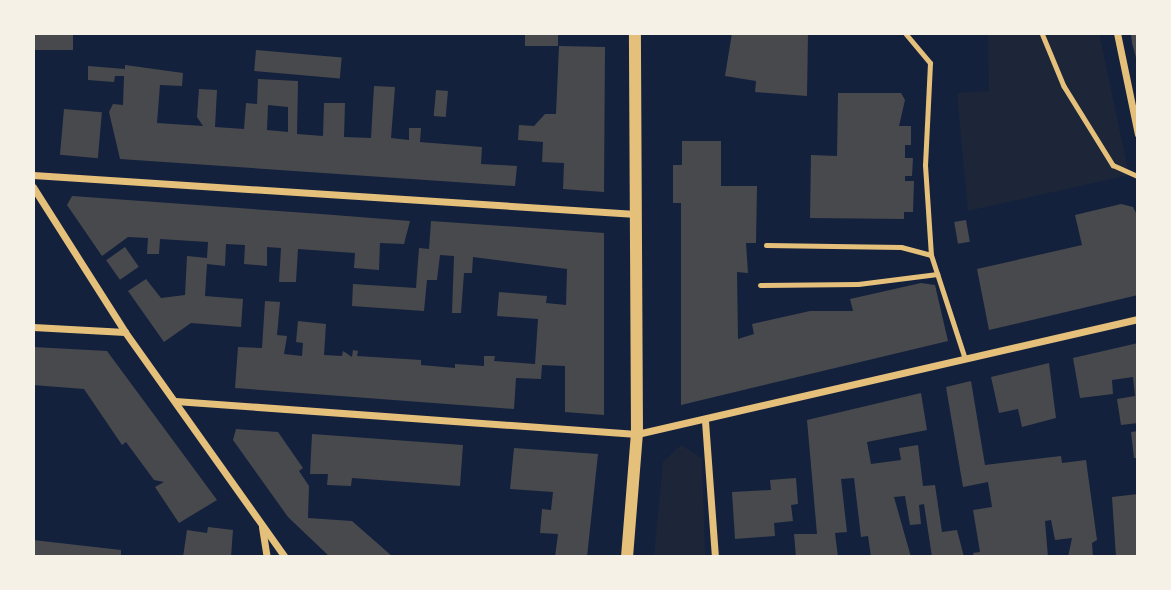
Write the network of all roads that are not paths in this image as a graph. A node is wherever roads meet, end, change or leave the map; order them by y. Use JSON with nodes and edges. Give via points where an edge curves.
{"nodes":[{"id":1,"x":635,"y":33,"type":"edge"},
{"id":2,"x":905,"y":33,"type":"edge"},
{"id":3,"x":1117,"y":33,"type":"edge"},
{"id":4,"x":1138,"y":134,"type":"edge"},
{"id":5,"x":33,"y":175,"type":"edge"},
{"id":6,"x":33,"y":187,"type":"edge"},
{"id":7,"x":636,"y":214,"type":"junction"},
{"id":8,"x":766,"y":245,"type":"dead end"},
{"id":9,"x":930,"y":255,"type":"junction"},
{"id":10,"x":937,"y":274,"type":"junction"},
{"id":11,"x":761,"y":285,"type":"dead end"},
{"id":12,"x":1138,"y":319,"type":"edge"},
{"id":13,"x":33,"y":327,"type":"edge"},
{"id":14,"x":125,"y":332,"type":"junction"},
{"id":15,"x":965,"y":359,"type":"junction"},
{"id":16,"x":176,"y":401,"type":"junction"},
{"id":17,"x":705,"y":421,"type":"junction"},
{"id":18,"x":638,"y":434,"type":"junction"},
{"id":19,"x":261,"y":523,"type":"junction"},
{"id":20,"x":267,"y":557,"type":"edge"},
{"id":21,"x":285,"y":557,"type":"edge"},
{"id":22,"x":627,"y":557,"type":"edge"},
{"id":23,"x":715,"y":557,"type":"edge"}],
"edges":[{"from":1,"to":7,"type":"street"},
{"from":2,"to":9,"type":"lane","via":[[930,63],[925,166]]},
{"from":3,"to":4,"type":"street"},
{"from":5,"to":7,"type":"street"},
{"from":6,"to":14,"type":"street"},
{"from":7,"to":18,"type":"street"},
{"from":8,"to":9,"type":"lane","via":[[901,247]]},
{"from":9,"to":10,"type":"lane"},
{"from":10,"to":11,"type":"lane","via":[[858,284]]},
{"from":10,"to":15,"type":"lane"},
{"from":12,"to":15,"type":"street"},
{"from":13,"to":14,"type":"street"},
{"from":14,"to":16,"type":"street"},
{"from":15,"to":17,"type":"street"},
{"from":16,"to":18,"type":"street"},
{"from":16,"to":19,"type":"street"},
{"from":17,"to":18,"type":"street"},
{"from":17,"to":23,"type":"street"},
{"from":18,"to":22,"type":"street"},
{"from":19,"to":20,"type":"street"},
{"from":19,"to":21,"type":"street"}]}
